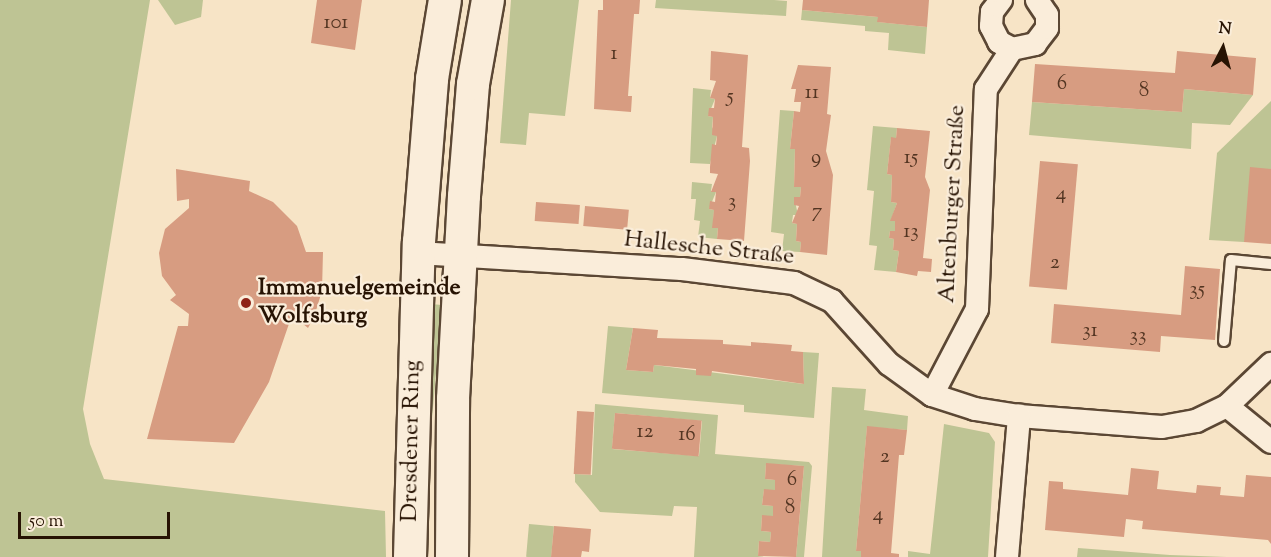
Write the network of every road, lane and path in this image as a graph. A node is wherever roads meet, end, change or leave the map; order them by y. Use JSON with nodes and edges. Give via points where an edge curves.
{"nodes":[{"id":1,"x":445,"y":0,"type":"edge"},
{"id":2,"x":488,"y":0,"type":"edge"},
{"id":3,"x":1001,"y":0,"type":"edge"},
{"id":4,"x":1036,"y":0,"type":"edge"},
{"id":5,"x":1012,"y":49,"type":"junction"},
{"id":6,"x":418,"y":253,"type":"junction"},
{"id":7,"x":461,"y":256,"type":"junction"},
{"id":8,"x":1271,"y":264,"type":"edge"},
{"id":9,"x":1224,"y":341,"type":"dead end"},
{"id":10,"x":1271,"y":364,"type":"edge"},
{"id":11,"x":932,"y":395,"type":"junction"},
{"id":12,"x":1227,"y":406,"type":"junction"},
{"id":13,"x":1019,"y":416,"type":"junction"},
{"id":14,"x":1271,"y":442,"type":"edge"},
{"id":15,"x":410,"y":557,"type":"edge"},
{"id":16,"x":452,"y":557,"type":"edge"},
{"id":17,"x":1007,"y":557,"type":"edge"}],
"edges":[{"from":1,"to":6,"type":"street","name":"Dresdener Ring","via":[[432,79]]},
{"from":2,"to":7,"type":"street","name":"Dresdener Ring","via":[[473,84]]},
{"from":3,"to":5,"type":"street","via":[[992,12],[991,26],[999,42]]},
{"from":4,"to":5,"type":"street","via":[[1047,15],[1047,28],[1035,44]]},
{"from":5,"to":11,"type":"street","name":"Altenburger Straße","via":[[986,89],[977,309]]},
{"from":6,"to":7,"type":"street"},
{"from":6,"to":15,"type":"street","name":"Dresdener Ring"},
{"from":7,"to":11,"type":"street","name":"Hallesche Straße","via":[[682,269],[794,283],[832,301],[890,364]]},
{"from":7,"to":16,"type":"street","name":"Dresdener Ring","via":[[453,399]]},
{"from":8,"to":9,"type":"lane","via":[[1231,260]]},
{"from":10,"to":12,"type":"street","name":"Hallesche Straße"},
{"from":11,"to":13,"type":"street","name":"Hallesche Straße","via":[[975,409]]},
{"from":12,"to":13,"type":"street","name":"Hallesche Straße","via":[[1196,421],[1162,427]]},
{"from":12,"to":14,"type":"street"},
{"from":13,"to":17,"type":"street"}]}
